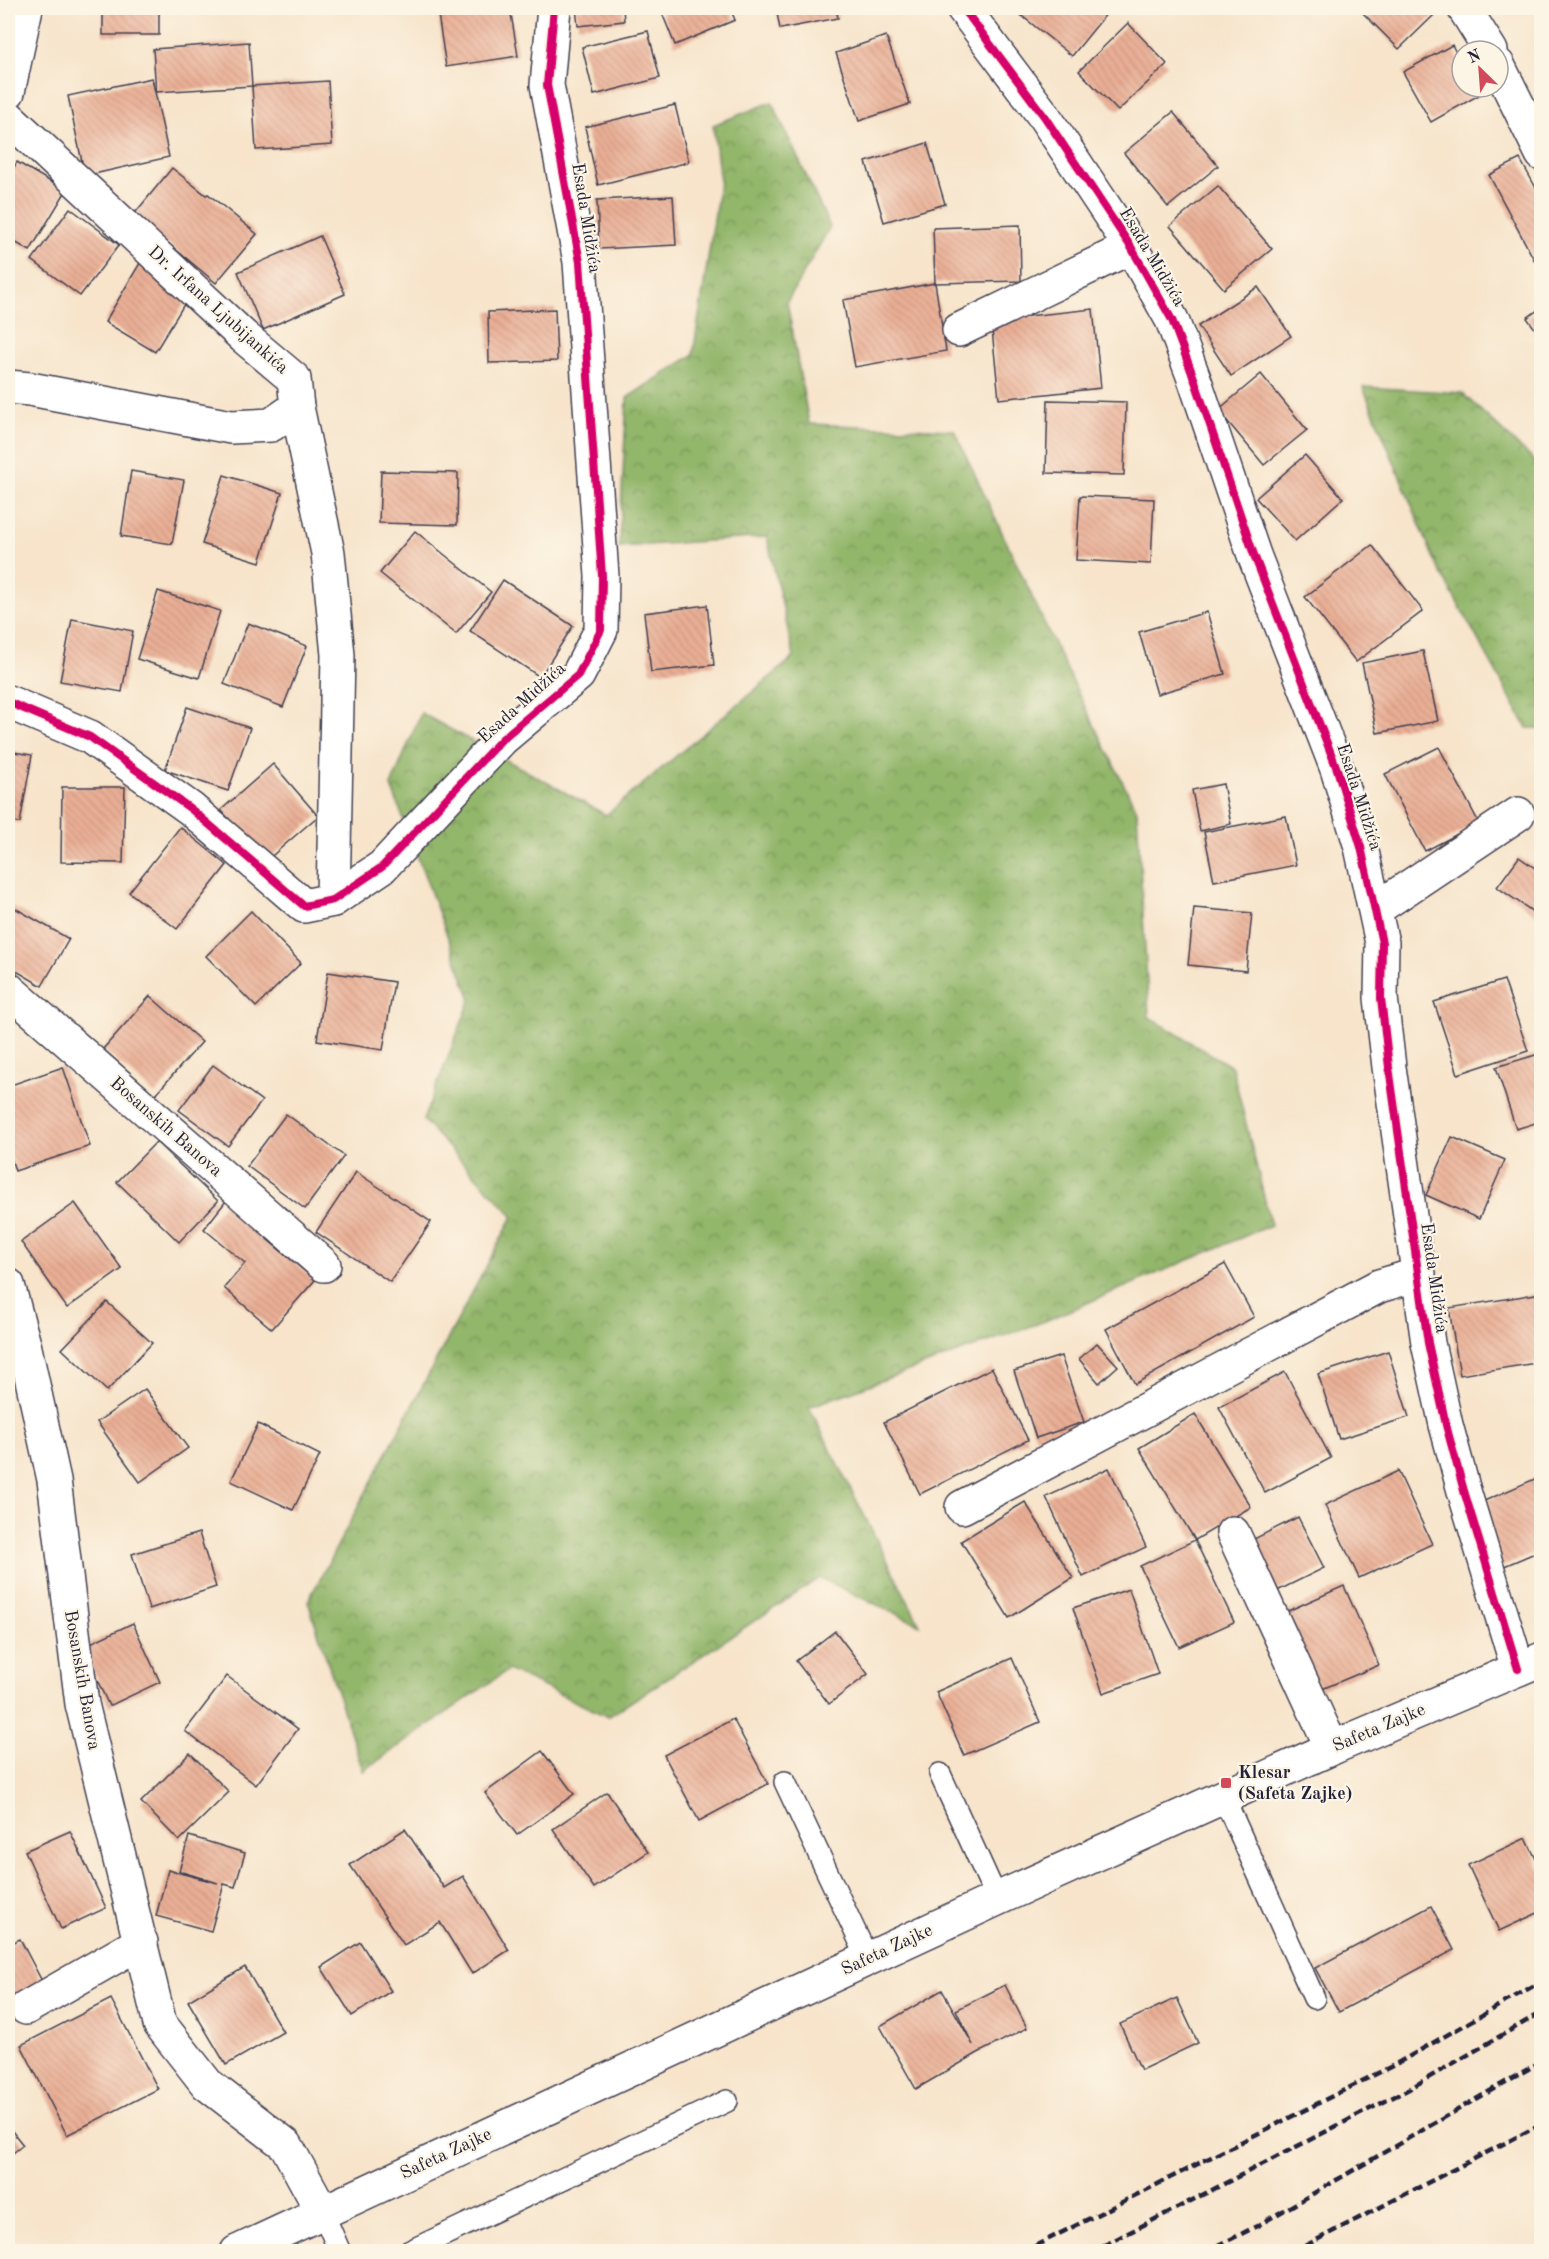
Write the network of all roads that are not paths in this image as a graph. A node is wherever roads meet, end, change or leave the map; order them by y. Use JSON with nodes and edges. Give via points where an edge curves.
{"nodes":[{"id":1,"x":26,"y":8,"type":"edge"},
{"id":2,"x":554,"y":8,"type":"edge"},
{"id":3,"x":963,"y":8,"type":"edge"},
{"id":4,"x":1464,"y":8,"type":"edge"},
{"id":5,"x":1483,"y":39,"type":"edge"},
{"id":6,"x":1510,"y":89,"type":"edge"},
{"id":7,"x":8,"y":92,"type":"edge"},
{"id":8,"x":8,"y":117,"type":"edge"},
{"id":9,"x":1542,"y":154,"type":"edge"},
{"id":10,"x":1131,"y":247,"type":"junction"},
{"id":11,"x":959,"y":330,"type":"dead end"},
{"id":12,"x":8,"y":387,"type":"edge"},
{"id":13,"x":297,"y":406,"type":"junction"},
{"id":14,"x":8,"y":702,"type":"edge"},
{"id":15,"x":1518,"y":814,"type":"dead end"},
{"id":16,"x":333,"y":900,"type":"junction"},
{"id":17,"x":1376,"y":909,"type":"junction"},
{"id":18,"x":8,"y":989,"type":"edge"},
{"id":19,"x":324,"y":1265,"type":"dead end"},
{"id":20,"x":1419,"y":1274,"type":"junction"},
{"id":21,"x":8,"y":1285,"type":"edge"},
{"id":22,"x":962,"y":1506,"type":"dead end"},
{"id":23,"x":1233,"y":1533,"type":"dead end"},
{"id":24,"x":1530,"y":1664,"type":"edge"},
{"id":25,"x":1332,"y":1748,"type":"junction"},
{"id":26,"x":940,"y":1774,"type":"dead end"},
{"id":27,"x":785,"y":1782,"type":"dead end"},
{"id":28,"x":1224,"y":1798,"type":"junction"},
{"id":29,"x":997,"y":1899,"type":"junction"},
{"id":30,"x":141,"y":1942,"type":"junction"},
{"id":31,"x":868,"y":1959,"type":"junction"},
{"id":32,"x":1314,"y":1998,"type":"dead end"},
{"id":33,"x":26,"y":2008,"type":"dead end"},
{"id":34,"x":727,"y":2100,"type":"dead end"},
{"id":35,"x":321,"y":2211,"type":"junction"},
{"id":36,"x":237,"y":2252,"type":"edge"},
{"id":37,"x":340,"y":2252,"type":"edge"},
{"id":38,"x":408,"y":2252,"type":"edge"}],
"edges":[{"from":1,"to":7,"type":"street"},
{"from":2,"to":16,"type":"street","name":"Esada Midžića","via":[[547,85],[580,262],[602,576],[601,630],[578,675],[502,739],[382,867]]},
{"from":3,"to":10,"type":"street","name":"Esada Midžića","via":[[1044,116]]},
{"from":4,"to":5,"type":"street"},
{"from":6,"to":9,"type":"street"},
{"from":8,"to":13,"type":"street","name":"Dr. Irfana Ljubijankića","via":[[244,338],[294,379]]},
{"from":10,"to":11,"type":"street"},
{"from":10,"to":17,"type":"street","name":"Esada Midžića","via":[[1172,320],[1195,381],[1254,555],[1337,769]]},
{"from":12,"to":13,"type":"street","via":[[231,427],[271,425]]},
{"from":13,"to":16,"type":"street","name":"Dr. Irfana Ljubijankića","via":[[328,552],[338,655]]},
{"from":14,"to":16,"type":"street","name":"Esada Midžića","via":[[90,737],[191,809],[304,906]]},
{"from":15,"to":17,"type":"street"},
{"from":17,"to":20,"type":"street","name":"Esada Midžića","via":[[1382,943],[1381,998],[1389,1067]]},
{"from":18,"to":19,"type":"street","name":"Bosanskih Banova"},
{"from":20,"to":22,"type":"street","via":[[1379,1286]]},
{"from":20,"to":24,"type":"street","name":"Esada Midžića","via":[[1428,1343],[1446,1425],[1507,1639]]},
{"from":21,"to":30,"type":"street","name":"Bosanskih Banova","via":[[54,1480],[82,1704]]},
{"from":23,"to":25,"type":"street"},
{"from":24,"to":25,"type":"street","name":"Safeta Zajke"},
{"from":25,"to":28,"type":"street","name":"Safeta Zajke"},
{"from":26,"to":29,"type":"lane"},
{"from":27,"to":31,"type":"lane"},
{"from":28,"to":29,"type":"street","name":"Safeta Zajke"},
{"from":28,"to":32,"type":"lane"},
{"from":29,"to":31,"type":"street","name":"Safeta Zajke"},
{"from":30,"to":33,"type":"street"},
{"from":30,"to":35,"type":"street","name":"Bosanskih Banova","via":[[160,2024],[207,2084],[286,2145]]},
{"from":31,"to":35,"type":"street","name":"Safeta Zajke"},
{"from":34,"to":38,"type":"lane"},
{"from":35,"to":36,"type":"street","name":"Safeta Zajke"},
{"from":35,"to":37,"type":"lane"}]}
